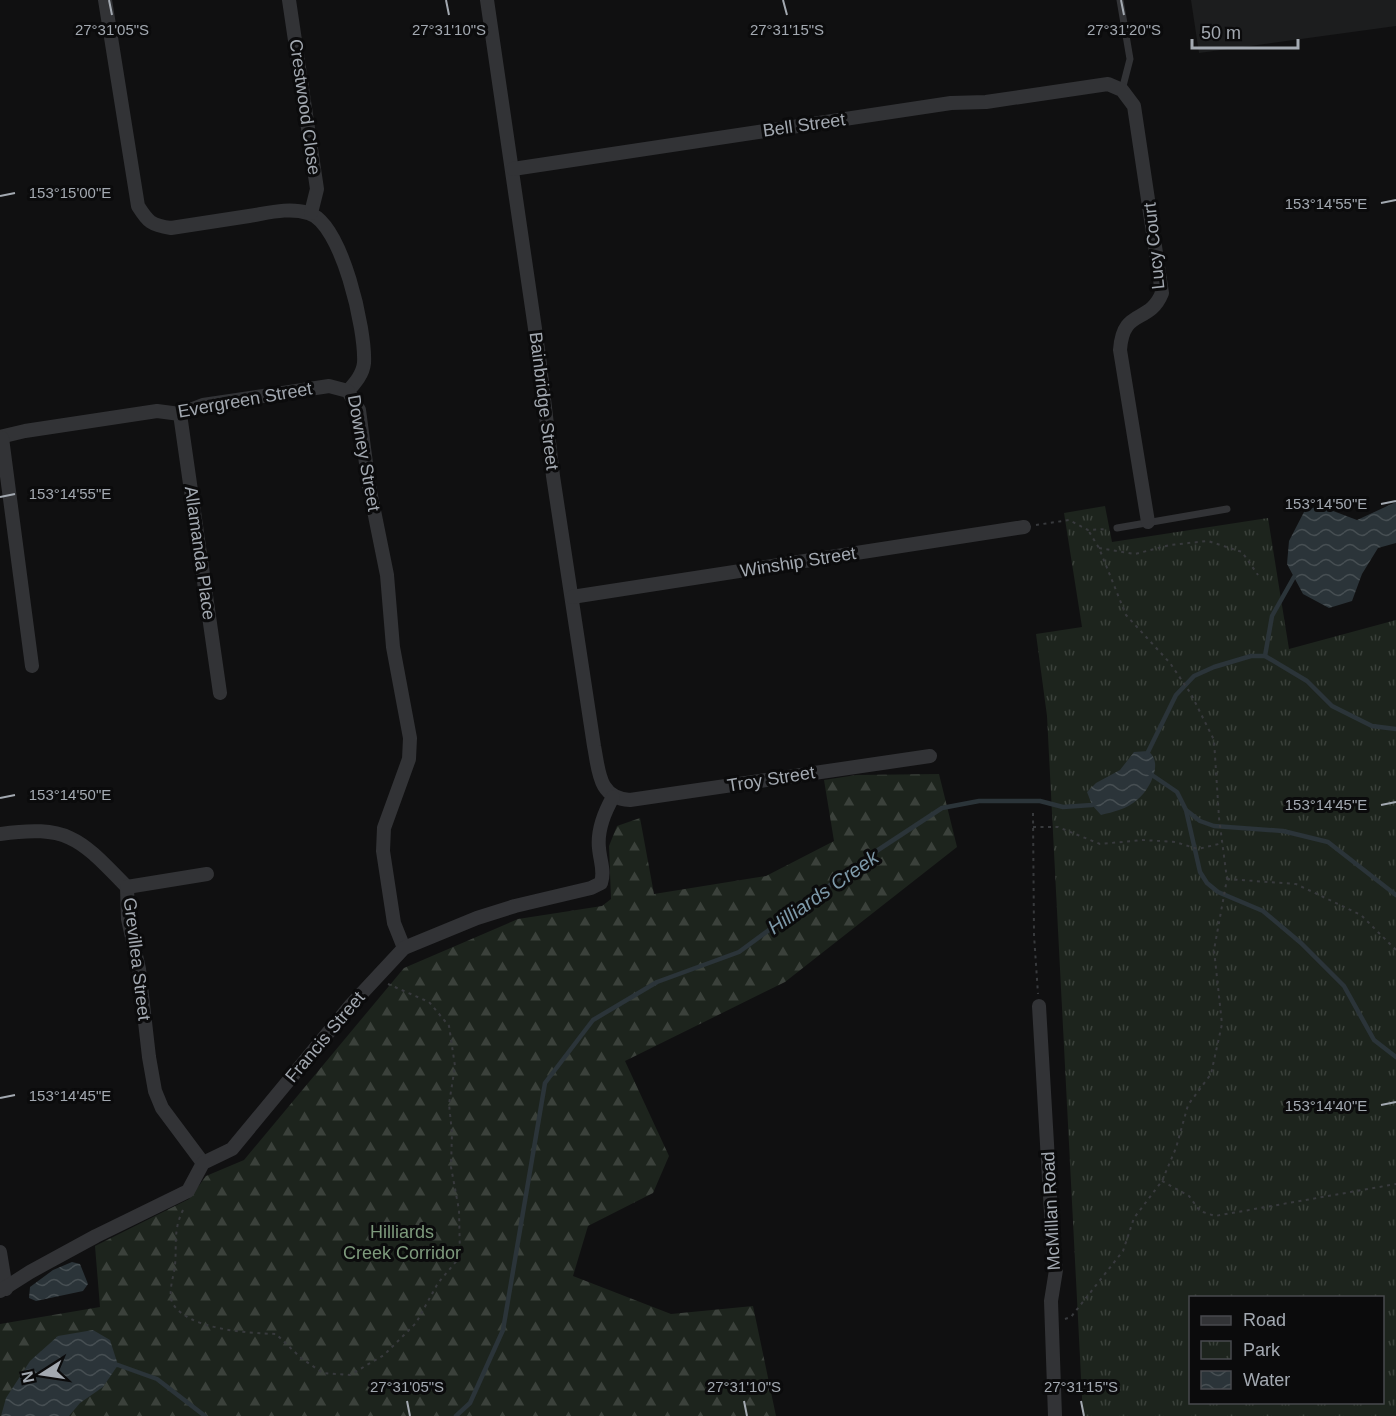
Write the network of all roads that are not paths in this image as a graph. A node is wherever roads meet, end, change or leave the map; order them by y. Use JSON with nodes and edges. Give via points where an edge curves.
{"nodes":[{"id":1,"x":105,"y":0,"type":"edge"},
{"id":2,"x":289,"y":0,"type":"edge"},
{"id":3,"x":487,"y":0,"type":"edge"},
{"id":4,"x":1120,"y":0,"type":"edge"},
{"id":5,"x":1122,"y":90,"type":"junction"},
{"id":6,"x":513,"y":169,"type":"junction"},
{"id":7,"x":311,"y":213,"type":"junction"},
{"id":8,"x":348,"y":391,"type":"junction"},
{"id":9,"x":180,"y":414,"type":"junction"},
{"id":10,"x":1,"y":438,"type":"edge"},
{"id":11,"x":1227,"y":509,"type":"dead end"},
{"id":12,"x":1148,"y":522,"type":"junction"},
{"id":13,"x":1024,"y":527,"type":"road end"},
{"id":14,"x":1118,"y":528,"type":"road end"},
{"id":15,"x":572,"y":597,"type":"junction"},
{"id":16,"x":32,"y":666,"type":"dead end"},
{"id":17,"x":220,"y":693,"type":"dead end"},
{"id":18,"x":930,"y":756,"type":"dead end"},
{"id":19,"x":614,"y":797,"type":"junction"},
{"id":20,"x":0,"y":834,"type":"edge"},
{"id":21,"x":207,"y":874,"type":"dead end"},
{"id":22,"x":127,"y":887,"type":"junction"},
{"id":23,"x":404,"y":948,"type":"junction"},
{"id":24,"x":1039,"y":1006,"type":"road end"},
{"id":25,"x":203,"y":1163,"type":"junction"},
{"id":26,"x":0,"y":1252,"type":"edge"},
{"id":27,"x":3,"y":1290,"type":"edge"},
{"id":28,"x":1055,"y":1416,"type":"edge"}],
"edges":[{"from":1,"to":7,"type":"street","via":[[138,206],[148,222],[171,228],[289,210]]},
{"from":2,"to":7,"type":"street","name":"Crestwood Close","via":[[317,189]]},
{"from":3,"to":6,"type":"street","name":"Bainbridge Street"},
{"from":4,"to":5,"type":"lane","via":[[1130,59]]},
{"from":5,"to":6,"type":"street","name":"Bell Street","via":[[1108,84],[940,105]]},
{"from":5,"to":12,"type":"street","name":"Lucy Court","via":[[1134,106],[1162,293],[1158,304],[1125,326],[1120,350]]},
{"from":6,"to":15,"type":"street","name":"Bainbridge Street"},
{"from":7,"to":8,"type":"street","name":"Downey Street","via":[[327,227],[356,296],[364,364]]},
{"from":8,"to":9,"type":"street","name":"Evergreen Street","via":[[329,386],[203,405]]},
{"from":8,"to":23,"type":"street","name":"Downey Street","via":[[359,410],[410,738],[408,759],[384,828],[383,851],[394,922]]},
{"from":9,"to":10,"type":"street","name":"Evergreen Street","via":[[157,411]]},
{"from":9,"to":17,"type":"street","name":"Allamanda Place"},
{"from":10,"to":16,"type":"street"},
{"from":11,"to":12,"type":"lane"},
{"from":12,"to":14,"type":"lane"},
{"from":13,"to":15,"type":"street","name":"Winship Street"},
{"from":15,"to":19,"type":"street","name":"Bainbridge Street","via":[[599,776]]},
{"from":18,"to":19,"type":"street","name":"Troy Street","via":[[643,799]]},
{"from":19,"to":23,"type":"street","name":"Francis Street","via":[[600,826],[601,883],[477,918]]},
{"from":20,"to":22,"type":"street","name":"Grevillea Street","via":[[63,834],[91,850]]},
{"from":21,"to":22,"type":"street"},
{"from":22,"to":25,"type":"street","name":"Grevillea Street","via":[[128,920],[139,969],[155,1091],[162,1108]]},
{"from":23,"to":25,"type":"street","name":"Francis Street","via":[[232,1149]]},
{"from":24,"to":28,"type":"street","name":"McMillan Road","via":[[1056,1270],[1051,1301]]},
{"from":25,"to":27,"type":"street","via":[[188,1191],[96,1236]]},
{"from":26,"to":27,"type":"street"}]}
